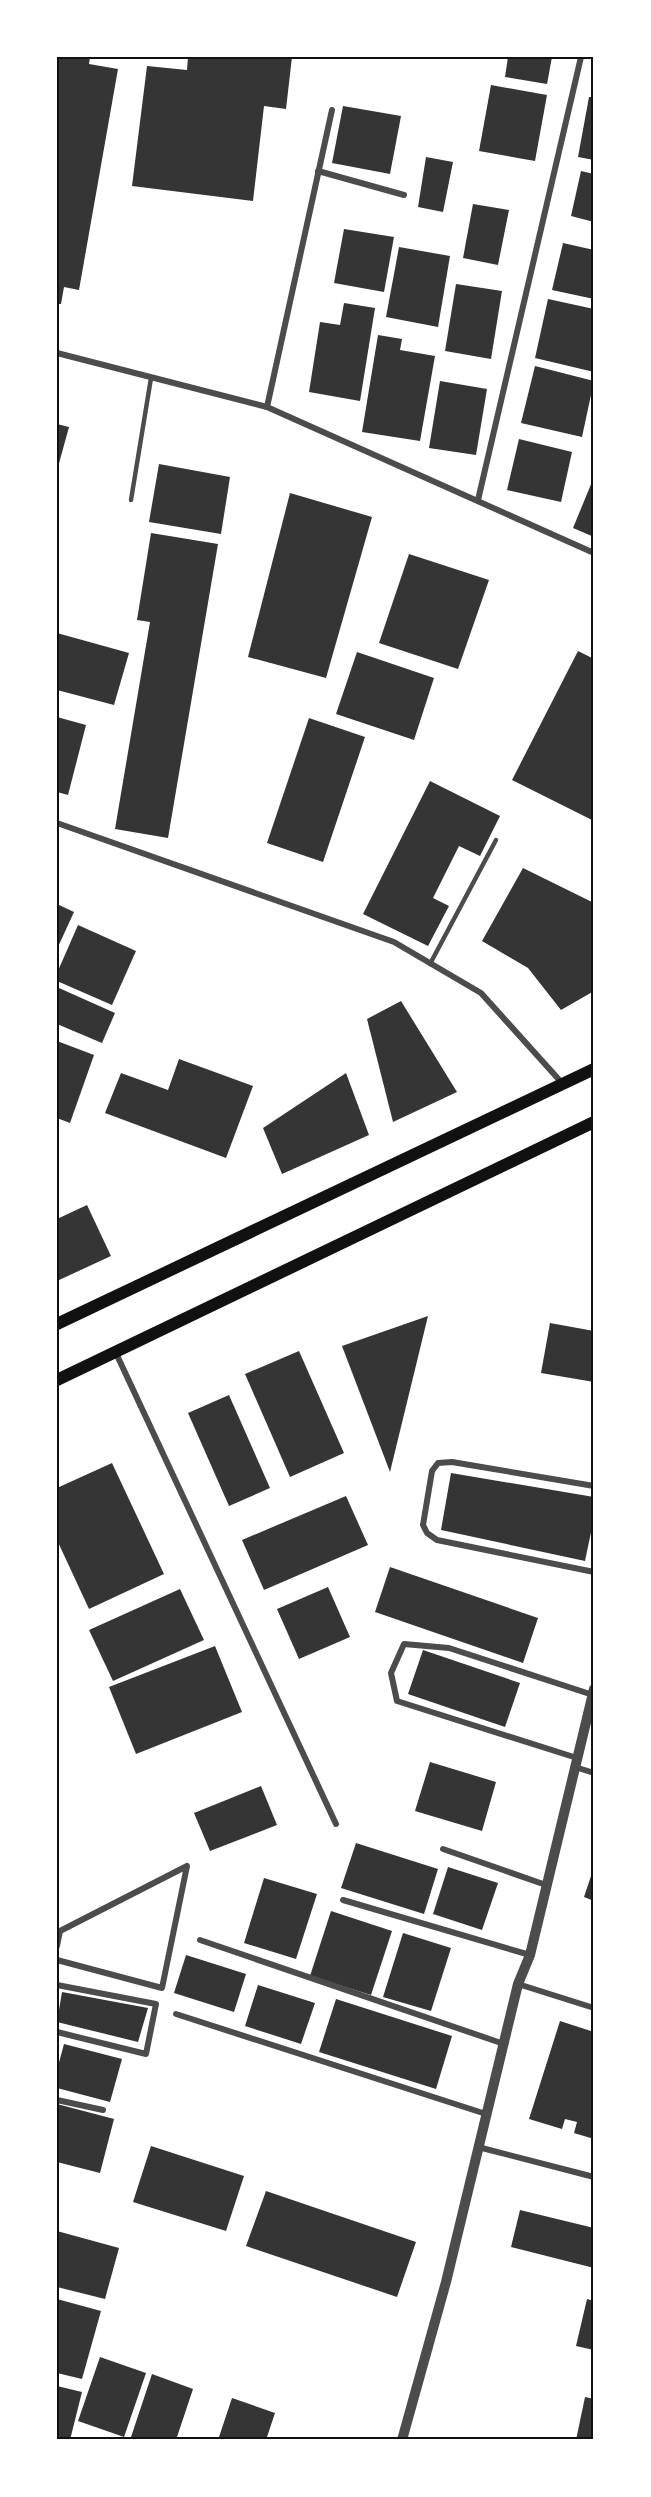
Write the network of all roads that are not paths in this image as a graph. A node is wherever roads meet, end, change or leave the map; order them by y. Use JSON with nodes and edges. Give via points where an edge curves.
{"nodes":[{"id":1,"x":581,"y":57,"type":"edge"},
{"id":2,"x":332,"y":110,"type":"dead end"},
{"id":3,"x":318,"y":171,"type":"junction"},
{"id":4,"x":404,"y":195,"type":"dead end"},
{"id":5,"x":57,"y":353,"type":"edge"},
{"id":6,"x":150,"y":378,"type":"junction"},
{"id":7,"x":267,"y":407,"type":"junction"},
{"id":8,"x":131,"y":500,"type":"dead end"},
{"id":9,"x":478,"y":500,"type":"junction"},
{"id":10,"x":594,"y":553,"type":"edge"},
{"id":11,"x":57,"y":823,"type":"edge"},
{"id":12,"x":496,"y":840,"type":"dead end"},
{"id":13,"x":430,"y":964,"type":"junction"},
{"id":14,"x":594,"y":1069,"type":"edge"},
{"id":15,"x":562,"y":1083,"type":"junction"},
{"id":16,"x":594,"y":1122,"type":"edge"},
{"id":17,"x":57,"y":1324,"type":"edge"},
{"id":18,"x":115,"y":1351,"type":"junction"},
{"id":19,"x":57,"y":1380,"type":"edge"},
{"id":20,"x":594,"y":1486,"type":"edge"},
{"id":21,"x":594,"y":1572,"type":"edge"},
{"id":22,"x":593,"y":1692,"type":"edge"},
{"id":23,"x":576,"y":1763,"type":"junction"},
{"id":24,"x":594,"y":1773,"type":"edge"},
{"id":25,"x":336,"y":1824,"type":"dead end"},
{"id":26,"x":443,"y":1849,"type":"dead end"},
{"id":27,"x":546,"y":1885,"type":"junction"},
{"id":28,"x":343,"y":1900,"type":"dead end"},
{"id":29,"x":200,"y":1940,"type":"dead end"},
{"id":30,"x":57,"y":1946,"type":"edge"},
{"id":31,"x":530,"y":1955,"type":"junction"},
{"id":32,"x":57,"y":1960,"type":"edge"},
{"id":33,"x":57,"y":1984,"type":"edge"},
{"id":34,"x":518,"y":1984,"type":"junction"},
{"id":35,"x":594,"y":2008,"type":"edge"},
{"id":36,"x":176,"y":2014,"type":"dead end"},
{"id":37,"x":57,"y":2032,"type":"edge"},
{"id":38,"x":505,"y":2044,"type":"junction"},
{"id":39,"x":57,"y":2100,"type":"edge"},
{"id":40,"x":103,"y":2110,"type":"dead end"},
{"id":41,"x":486,"y":2114,"type":"junction"},
{"id":42,"x":477,"y":2147,"type":"junction"},
{"id":43,"x":594,"y":2177,"type":"edge"},
{"id":44,"x":402,"y":2440,"type":"edge"}],
"edges":[{"from":1,"to":9,"type":"street"},
{"from":2,"to":3,"type":"street"},
{"from":3,"to":4,"type":"street"},
{"from":3,"to":7,"type":"street"},
{"from":5,"to":6,"type":"street"},
{"from":6,"to":7,"type":"street"},
{"from":6,"to":8,"type":"lane"},
{"from":7,"to":9,"type":"street"},
{"from":9,"to":10,"type":"street"},
{"from":11,"to":13,"type":"street","via":[[394,942]]},
{"from":12,"to":13,"type":"lane"},
{"from":13,"to":15,"type":"street","via":[[481,993]]},
{"from":14,"to":15,"type":"main road"},
{"from":15,"to":17,"type":"main road"},
{"from":16,"to":18,"type":"main road"},
{"from":18,"to":19,"type":"main road"},
{"from":18,"to":25,"type":"street"},
{"from":20,"to":21,"type":"street","via":[[452,1462],[438,1463],[432,1471],[423,1526],[437,1540]]},
{"from":22,"to":23,"type":"street"},
{"from":22,"to":23,"type":"street","via":[[449,1648],[404,1644],[391,1673],[398,1701]]},
{"from":23,"to":24,"type":"street"},
{"from":23,"to":27,"type":"street"},
{"from":26,"to":27,"type":"street"},
{"from":27,"to":31,"type":"street"},
{"from":28,"to":31,"type":"street"},
{"from":29,"to":38,"type":"street"},
{"from":30,"to":32,"type":"street","via":[[60,1931],[187,1866],[162,1988]]},
{"from":31,"to":34,"type":"street"},
{"from":33,"to":37,"type":"street","via":[[156,2004],[146,2054]]},
{"from":34,"to":35,"type":"street"},
{"from":34,"to":38,"type":"street"},
{"from":36,"to":41,"type":"street"},
{"from":38,"to":41,"type":"street"},
{"from":39,"to":40,"type":"street"},
{"from":41,"to":42,"type":"street"},
{"from":42,"to":43,"type":"street"},
{"from":42,"to":44,"type":"street","via":[[446,2282]]}]}
